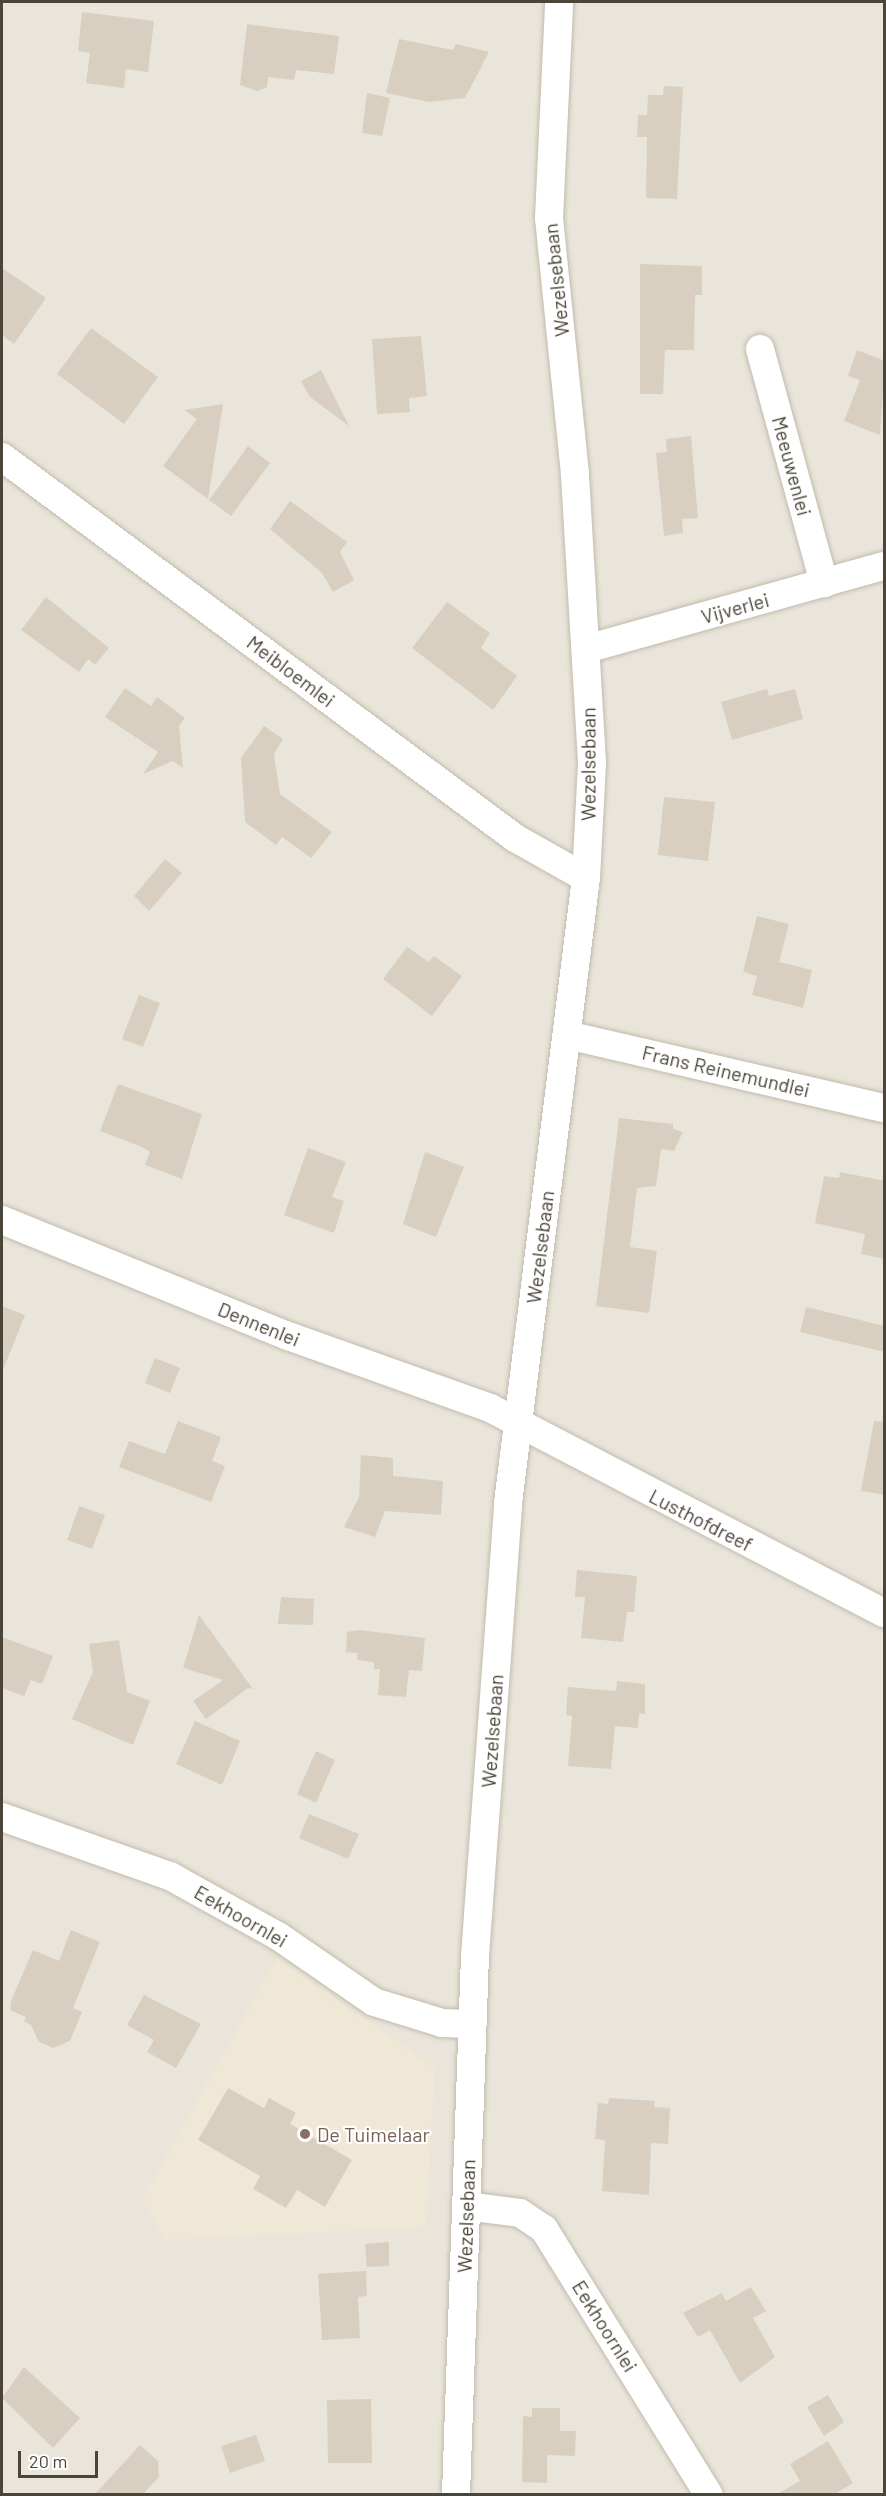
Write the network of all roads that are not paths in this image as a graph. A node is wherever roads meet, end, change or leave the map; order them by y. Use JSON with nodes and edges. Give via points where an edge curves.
{"nodes":[{"id":1,"x":559,"y":2,"type":"edge"},
{"id":2,"x":759,"y":349,"type":"dead end"},
{"id":3,"x":2,"y":457,"type":"edge"},
{"id":4,"x":885,"y":566,"type":"edge"},
{"id":5,"x":824,"y":583,"type":"junction"},
{"id":6,"x":586,"y":649,"type":"junction"},
{"id":7,"x":586,"y":878,"type":"junction"},
{"id":8,"x":567,"y":1035,"type":"junction"},
{"id":9,"x":885,"y":1108,"type":"edge"},
{"id":10,"x":2,"y":1220,"type":"edge"},
{"id":11,"x":517,"y":1426,"type":"junction"},
{"id":12,"x":885,"y":1613,"type":"edge"},
{"id":13,"x":2,"y":1817,"type":"edge"},
{"id":14,"x":472,"y":2024,"type":"junction"},
{"id":15,"x":466,"y":2206,"type":"junction"},
{"id":16,"x":456,"y":2494,"type":"edge"},
{"id":17,"x":708,"y":2494,"type":"edge"}],
"edges":[{"from":1,"to":6,"type":"street","name":"Wezelsebaan","via":[[549,218]]},
{"from":2,"to":5,"type":"street","name":"Meeuwenlei"},
{"from":3,"to":7,"type":"street","name":"Meibloemlei","via":[[515,838]]},
{"from":4,"to":5,"type":"street","name":"Vijverlei"},
{"from":5,"to":6,"type":"street","name":"Vijverlei"},
{"from":6,"to":7,"type":"street","name":"Wezelsebaan","via":[[592,762]]},
{"from":7,"to":8,"type":"street","name":"Wezelsebaan"},
{"from":8,"to":9,"type":"street","name":"Frans Reinemundlei"},
{"from":8,"to":11,"type":"street","name":"Wezelsebaan"},
{"from":10,"to":11,"type":"street","name":"Dennenlei","via":[[288,1336],[490,1408]]},
{"from":11,"to":12,"type":"street","name":"Lusthofdreef"},
{"from":11,"to":14,"type":"street","name":"Wezelsebaan"},
{"from":13,"to":14,"type":"street","name":"Eekhoornlei","via":[[170,1876],[278,1936],[374,2002],[442,2023]]},
{"from":14,"to":15,"type":"street","name":"Wezelsebaan"},
{"from":15,"to":16,"type":"street","name":"Wezelsebaan"},
{"from":15,"to":17,"type":"street","name":"Eekhoornlei","via":[[520,2213],[544,2229]]}]}
